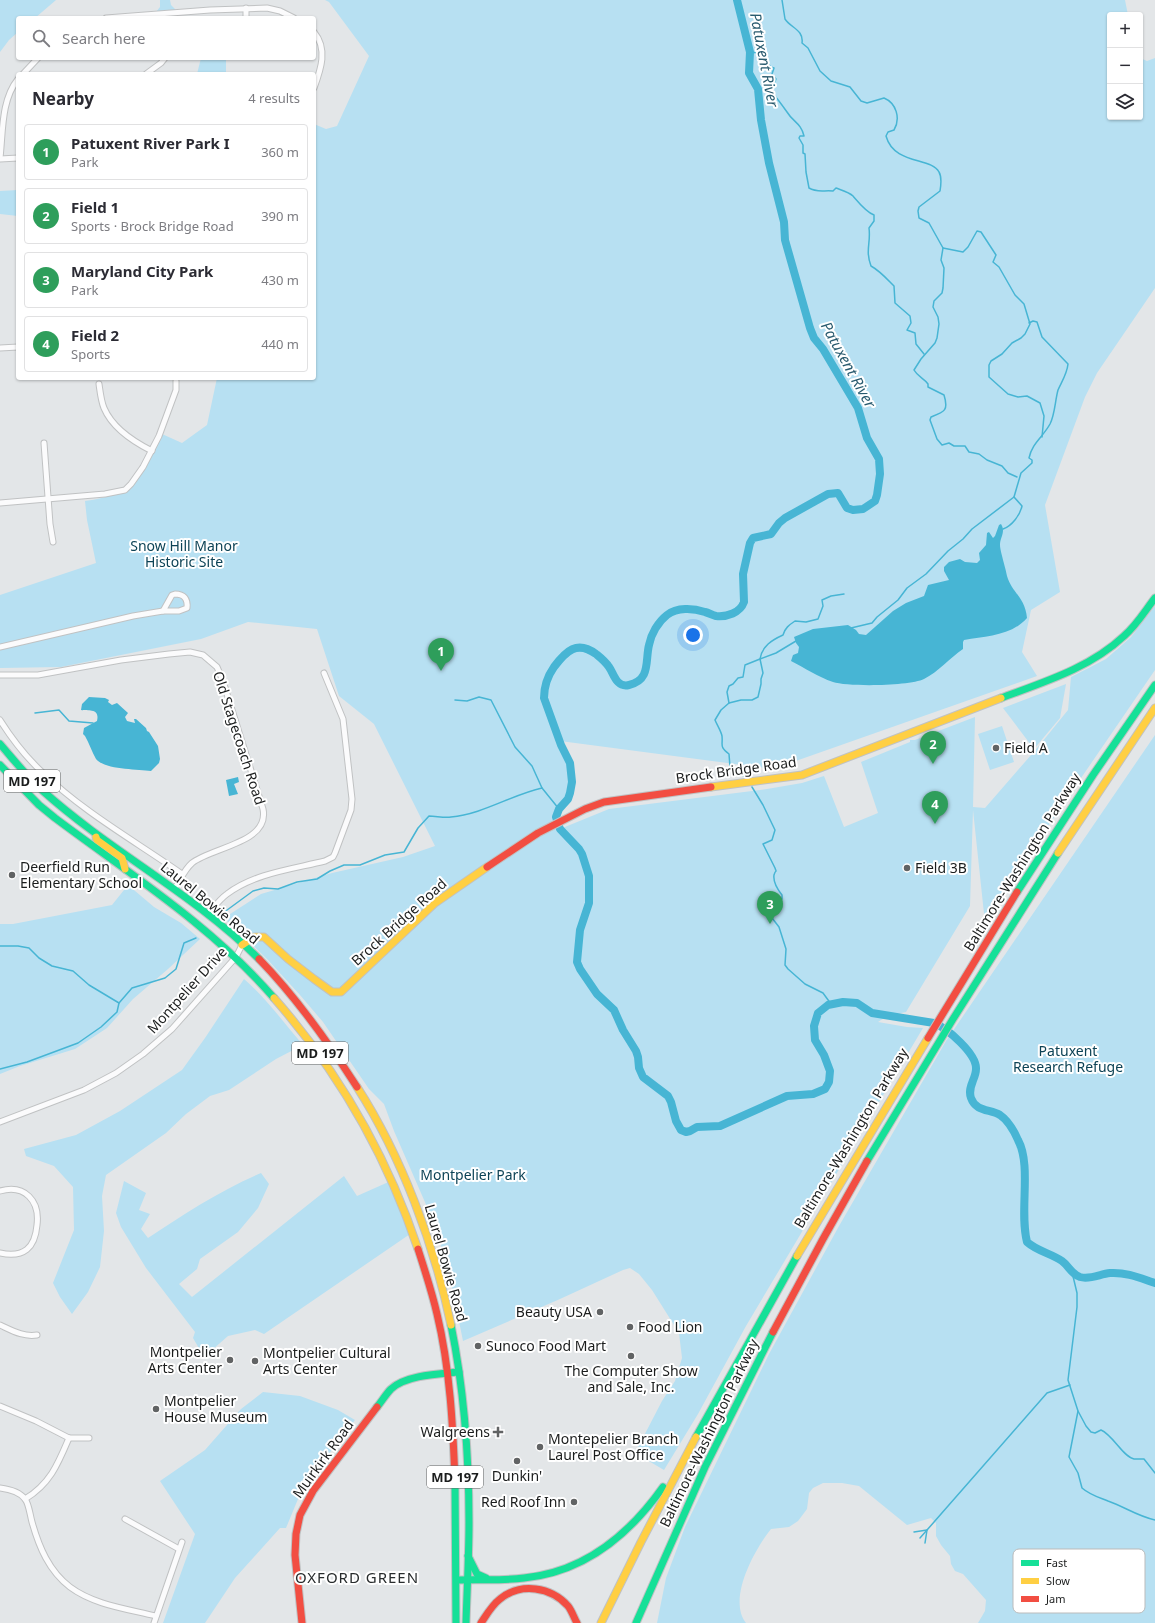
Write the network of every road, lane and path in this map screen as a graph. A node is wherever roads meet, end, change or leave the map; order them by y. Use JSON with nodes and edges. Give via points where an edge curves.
{"nodes":[{"id":1,"x":246,"y":8,"type":"junction"},
{"id":2,"x":169,"y":15,"type":"edge"},
{"id":3,"x":148,"y":16,"type":"edge"},
{"id":4,"x":246,"y":16,"type":"edge"},
{"id":5,"x":290,"y":16,"type":"edge"},
{"id":6,"x":316,"y":35,"type":"edge"},
{"id":7,"x":36,"y":60,"type":"edge"},
{"id":8,"x":163,"y":60,"type":"edge"},
{"id":9,"x":25,"y":72,"type":"edge"},
{"id":10,"x":149,"y":72,"type":"edge"},
{"id":11,"x":16,"y":82,"type":"edge"},
{"id":12,"x":316,"y":83,"type":"edge"},
{"id":13,"x":0,"y":158,"type":"edge"},
{"id":14,"x":16,"y":158,"type":"edge"},
{"id":15,"x":0,"y":348,"type":"edge"},
{"id":16,"x":16,"y":348,"type":"edge"},
{"id":17,"x":176,"y":381,"type":"dead end"},
{"id":18,"x":99,"y":384,"type":"dead end"},
{"id":19,"x":44,"y":443,"type":"dead end"},
{"id":20,"x":152,"y":451,"type":"junction"},
{"id":21,"x":48,"y":498,"type":"junction"},
{"id":22,"x":0,"y":503,"type":"edge"},
{"id":23,"x":53,"y":542,"type":"dead end"},
{"id":24,"x":1155,"y":598,"type":"edge"},
{"id":25,"x":163,"y":611,"type":"junction"},
{"id":26,"x":0,"y":647,"type":"edge"},
{"id":27,"x":324,"y":673,"type":"dead end"},
{"id":28,"x":0,"y":675,"type":"edge"},
{"id":29,"x":1155,"y":685,"type":"edge"},
{"id":30,"x":1155,"y":708,"type":"edge"},
{"id":31,"x":0,"y":720,"type":"edge"},
{"id":32,"x":0,"y":744,"type":"edge"},
{"id":33,"x":0,"y":765,"type":"edge"},
{"id":34,"x":94,"y":831,"type":"junction"},
{"id":35,"x":125,"y":869,"type":"junction"},
{"id":36,"x":182,"y":874,"type":"junction"},
{"id":37,"x":175,"y":888,"type":"junction"},
{"id":38,"x":208,"y":914,"type":"junction"},
{"id":39,"x":242,"y":945,"type":"junction"},
{"id":40,"x":236,"y":957,"type":"junction"},
{"id":41,"x":336,"y":993,"type":"joint"},
{"id":42,"x":0,"y":1122,"type":"edge"},
{"id":43,"x":0,"y":1191,"type":"edge"},
{"id":44,"x":0,"y":1253,"type":"edge"},
{"id":45,"x":0,"y":1325,"type":"edge"},
{"id":46,"x":37,"y":1335,"type":"dead end"},
{"id":47,"x":459,"y":1372,"type":"junction"},
{"id":48,"x":447,"y":1374,"type":"junction"},
{"id":49,"x":0,"y":1406,"type":"edge"},
{"id":50,"x":695,"y":1436,"type":"junction"},
{"id":51,"x":69,"y":1438,"type":"junction"},
{"id":52,"x":89,"y":1438,"type":"dead end"},
{"id":53,"x":0,"y":1488,"type":"edge"},
{"id":54,"x":25,"y":1499,"type":"junction"},
{"id":55,"x":125,"y":1519,"type":"dead end"},
{"id":56,"x":182,"y":1542,"type":"dead end"},
{"id":57,"x":179,"y":1549,"type":"junction"},
{"id":58,"x":468,"y":1556,"type":"junction"},
{"id":59,"x":457,"y":1580,"type":"junction"},
{"id":60,"x":467,"y":1580,"type":"junction"},
{"id":61,"x":504,"y":1580,"type":"junction"},
{"id":62,"x":156,"y":1616,"type":"junction"},
{"id":63,"x":154,"y":1623,"type":"edge"},
{"id":64,"x":302,"y":1623,"type":"edge"},
{"id":65,"x":456,"y":1623,"type":"edge"},
{"id":66,"x":466,"y":1623,"type":"edge"},
{"id":67,"x":481,"y":1623,"type":"edge"},
{"id":68,"x":577,"y":1623,"type":"edge"},
{"id":69,"x":601,"y":1623,"type":"edge"},
{"id":70,"x":636,"y":1623,"type":"edge"}],
"edges":[{"from":1,"to":2,"type":"street"},
{"from":1,"to":4,"type":"street"},
{"from":1,"to":5,"type":"street","via":[[267,8]]},
{"from":2,"to":3,"type":"street"},
{"from":6,"to":12,"type":"street","via":[[321,44],[322,56]]},
{"from":7,"to":9,"type":"street"},
{"from":8,"to":10,"type":"street"},
{"from":11,"to":13,"type":"street","via":[[7,100]]},
{"from":13,"to":14,"type":"street"},
{"from":15,"to":16,"type":"street"},
{"from":17,"to":20,"type":"street","via":[[176,390]]},
{"from":18,"to":20,"type":"street","via":[[103,407],[112,420],[133,440]]},
{"from":19,"to":21,"type":"street"},
{"from":20,"to":21,"type":"street","via":[[125,490]]},
{"from":21,"to":22,"type":"street"},
{"from":21,"to":23,"type":"street"},
{"from":24,"to":41,"type":"main road","name":"Brock Bridge Road","via":[[1126,635],[1088,663],[833,764],[785,778],[619,799],[593,806],[563,819],[523,842],[444,896],[341,992]]},
{"from":25,"to":25,"type":"street","via":[[187,608],[186,599],[179,594],[172,595]]},
{"from":25,"to":26,"type":"street"},
{"from":27,"to":38,"type":"street","via":[[343,719],[352,803],[335,853],[325,861],[243,884],[228,893]]},
{"from":28,"to":36,"type":"street","name":"Old Stagecoach Road","via":[[38,675],[121,660],[190,652],[203,655],[214,663],[225,686],[263,809],[263,819],[260,827],[252,835],[196,860]]},
{"from":29,"to":50,"type":"main road","name":"Baltimore-Washington Parkway","via":[[1027,877],[916,1055],[789,1267]]},
{"from":30,"to":70,"type":"main road","name":"Baltimore-Washington Parkway","via":[[1045,872],[926,1061],[834,1218],[766,1345],[693,1494]]},
{"from":31,"to":36,"type":"street","via":[[25,754],[54,783],[98,817]]},
{"from":32,"to":34,"type":"main road","name":"Laurel Bowie Road","number":"MD 197","via":[[36,785]]},
{"from":33,"to":35,"type":"main road","name":"Laurel Bowie Road","number":"MD 197","via":[[39,805]]},
{"from":34,"to":35,"type":"main road","via":[[97,840],[122,858]]},
{"from":34,"to":37,"type":"main road","name":"Laurel Bowie Road","number":"MD 197"},
{"from":35,"to":40,"type":"main road","name":"Laurel Bowie Road","number":"MD 197","via":[[188,914]]},
{"from":36,"to":37,"type":"street","name":"Old Stagecoach Road"},
{"from":37,"to":38,"type":"main road","name":"Laurel Bowie Road","number":"MD 197"},
{"from":38,"to":39,"type":"main road","name":"Laurel Bowie Road","number":"MD 197"},
{"from":39,"to":40,"type":"street","name":"Montpelier Drive"},
{"from":39,"to":41,"type":"main road","name":"Montpelier Drive","via":[[254,937],[264,936],[290,962]]},
{"from":39,"to":47,"type":"main road","name":"Laurel Bowie Road","number":"MD 197","via":[[272,973],[322,1035],[358,1088],[385,1135],[411,1192],[432,1249]]},
{"from":40,"to":42,"type":"street","name":"Montpelier Drive","via":[[172,1029],[116,1073],[84,1090]]},
{"from":40,"to":48,"type":"main road","name":"Laurel Bowie Road","number":"MD 197","via":[[290,1014],[332,1069],[382,1157],[406,1211],[428,1280]]},
{"from":43,"to":44,"type":"street","via":[[14,1189],[25,1193],[33,1201],[38,1215],[36,1235],[30,1247],[14,1254]]},
{"from":45,"to":46,"type":"street","via":[[26,1336]]},
{"from":47,"to":48,"type":"main road","name":"Muirkirk Road"},
{"from":47,"to":58,"type":"main road","name":"Laurel Bowie Road","number":"MD 197","via":[[469,1501]]},
{"from":48,"to":59,"type":"main road","name":"Laurel Bowie Road","number":"MD 197","via":[[454,1435]]},
{"from":48,"to":64,"type":"main road","name":"Muirkirk Road","via":[[410,1379],[391,1389],[306,1502],[297,1526],[295,1555]]},
{"from":49,"to":51,"type":"street"},
{"from":50,"to":61,"type":"main road","via":[[652,1503],[614,1542],[589,1558],[559,1571],[536,1577]]},
{"from":50,"to":69,"type":"main road","name":"Baltimore-Washington Parkway"},
{"from":51,"to":52,"type":"street"},
{"from":51,"to":54,"type":"street","via":[[50,1477],[35,1493]]},
{"from":53,"to":54,"type":"street","via":[[13,1491]]},
{"from":54,"to":62,"type":"street","via":[[43,1553],[63,1581],[76,1591],[99,1602]]},
{"from":55,"to":57,"type":"street"},
{"from":56,"to":57,"type":"street"},
{"from":57,"to":62,"type":"street"},
{"from":58,"to":60,"type":"main road","name":"Laurel Bowie Road","number":"MD 197"},
{"from":58,"to":61,"type":"main road","via":[[479,1576]]},
{"from":59,"to":60,"type":"main road"},
{"from":59,"to":65,"type":"main road","name":"Laurel Bowie Road","number":"MD 197"},
{"from":60,"to":61,"type":"main road"},
{"from":60,"to":66,"type":"main road","name":"Laurel Bowie Road","number":"MD 197"},
{"from":62,"to":63,"type":"street"},
{"from":67,"to":68,"type":"main road","via":[[489,1608],[503,1596],[530,1588],[545,1591],[561,1600]]}]}
